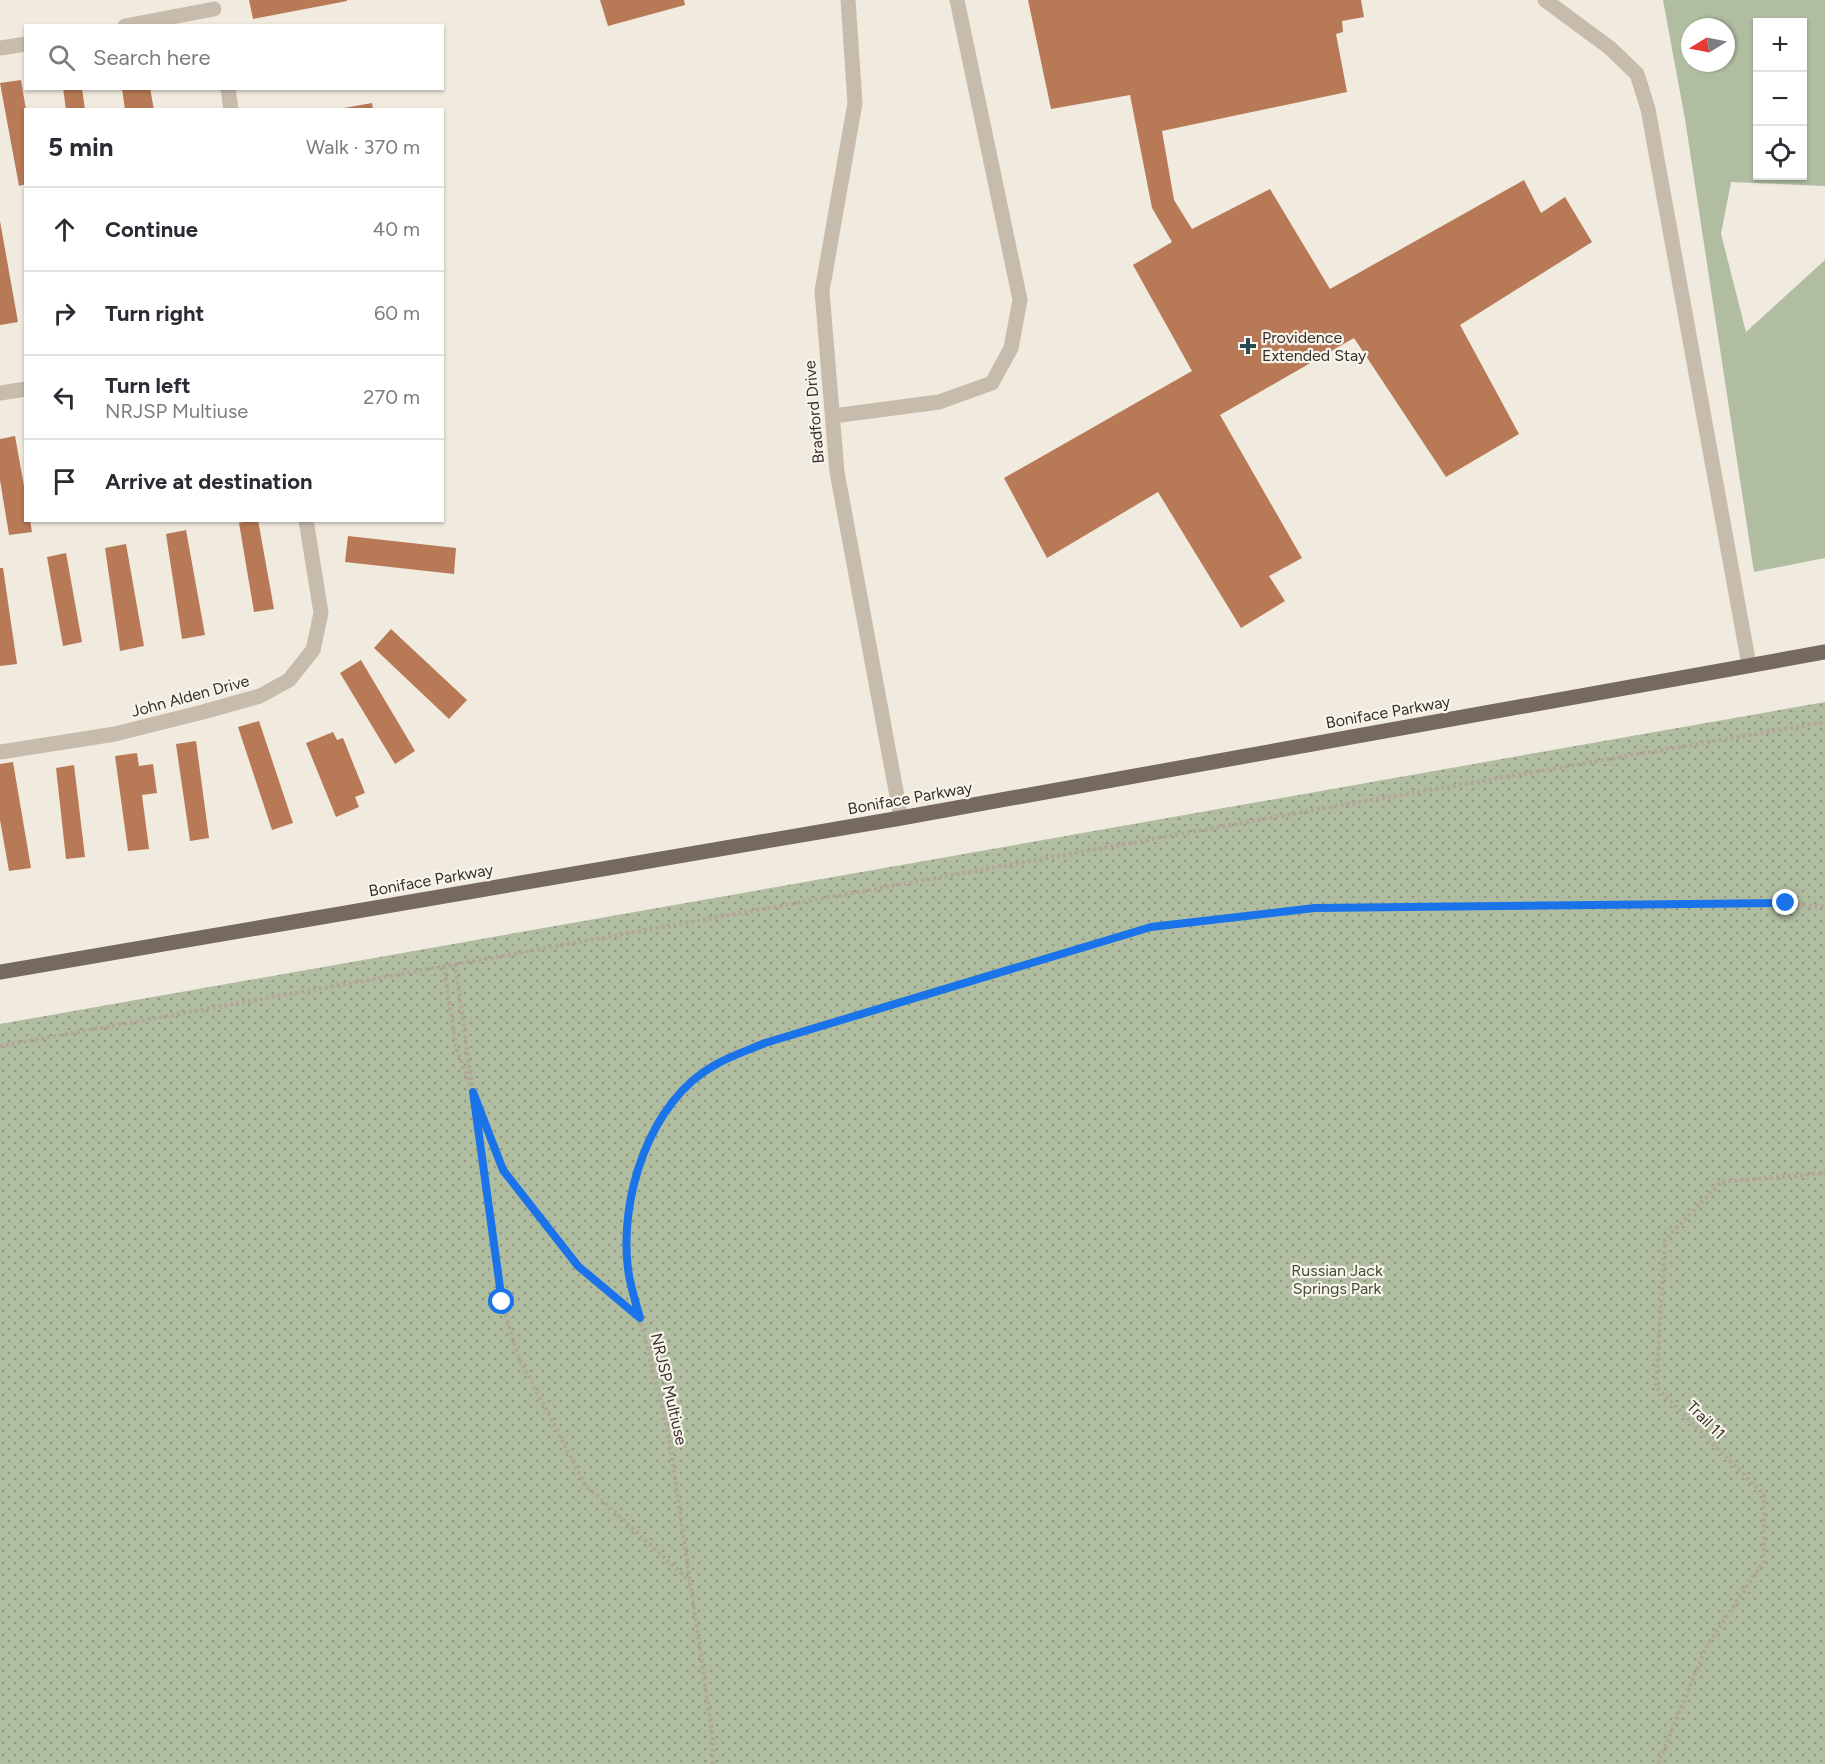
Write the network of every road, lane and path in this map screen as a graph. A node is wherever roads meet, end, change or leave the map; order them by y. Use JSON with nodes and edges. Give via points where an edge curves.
{"nodes":[{"id":1,"x":848,"y":0,"type":"edge"},
{"id":2,"x":957,"y":0,"type":"edge"},
{"id":3,"x":1545,"y":0,"type":"edge"},
{"id":4,"x":213,"y":5,"type":"edge"},
{"id":5,"x":133,"y":24,"type":"edge"},
{"id":6,"x":217,"y":24,"type":"edge"},
{"id":7,"x":24,"y":44,"type":"edge"},
{"id":8,"x":0,"y":48,"type":"edge"},
{"id":9,"x":228,"y":90,"type":"edge"},
{"id":10,"x":231,"y":108,"type":"edge"},
{"id":11,"x":24,"y":388,"type":"edge"},
{"id":12,"x":0,"y":393,"type":"edge"},
{"id":13,"x":833,"y":416,"type":"junction"},
{"id":14,"x":306,"y":522,"type":"edge"},
{"id":15,"x":1825,"y":652,"type":"edge"},
{"id":16,"x":1749,"y":665,"type":"junction"},
{"id":17,"x":1825,"y":722,"type":"edge"},
{"id":18,"x":0,"y":752,"type":"edge"},
{"id":19,"x":901,"y":818,"type":"junction"},
{"id":20,"x":1825,"y":907,"type":"edge"},
{"id":21,"x":455,"y":964,"type":"junction"},
{"id":22,"x":444,"y":966,"type":"junction"},
{"id":23,"x":0,"y":972,"type":"edge"},
{"id":24,"x":0,"y":1046,"type":"edge"},
{"id":25,"x":473,"y":1092,"type":"junction"},
{"id":26,"x":1825,"y":1173,"type":"edge"},
{"id":27,"x":640,"y":1318,"type":"junction"},
{"id":28,"x":690,"y":1582,"type":"junction"},
{"id":29,"x":713,"y":1764,"type":"edge"},
{"id":30,"x":1659,"y":1764,"type":"edge"}],
"edges":[{"from":1,"to":13,"type":"street","name":"Bradford Drive","via":[[855,103],[822,291]]},
{"from":2,"to":13,"type":"street","via":[[1020,300],[1011,348],[992,383],[939,402]]},
{"from":3,"to":16,"type":"street","via":[[1610,48],[1637,74],[1648,109]]},
{"from":4,"to":5,"type":"street"},
{"from":4,"to":6,"type":"street"},
{"from":7,"to":8,"type":"street"},
{"from":9,"to":10,"type":"street"},
{"from":11,"to":12,"type":"street"},
{"from":13,"to":19,"type":"street","name":"Bradford Drive","via":[[837,472]]},
{"from":14,"to":18,"type":"street","name":"John Alden Drive","via":[[321,613],[313,650],[289,680],[260,696],[115,734]]},
{"from":15,"to":16,"type":"main road","name":"Boniface Parkway"},
{"from":16,"to":19,"type":"main road","name":"Boniface Parkway"},
{"from":17,"to":21,"type":"path"},
{"from":19,"to":23,"type":"main road","name":"Boniface Parkway"},
{"from":20,"to":27,"type":"path","name":"NRJSP Multiuse","via":[[1786,903],[1315,908],[1151,927],[765,1043],[713,1065],[678,1094],[652,1131],[628,1203],[628,1269]]},
{"from":21,"to":22,"type":"path"},
{"from":21,"to":25,"type":"path"},
{"from":22,"to":24,"type":"path"},
{"from":22,"to":25,"type":"path","via":[[456,1048]]},
{"from":25,"to":27,"type":"path","via":[[503,1170],[578,1266]]},
{"from":25,"to":28,"type":"path","via":[[502,1302],[518,1356],[586,1486]]},
{"from":26,"to":30,"type":"path","name":"Trail 11","via":[[1720,1182],[1665,1240],[1656,1387],[1764,1495],[1764,1561],[1706,1647]]},
{"from":27,"to":28,"type":"path","name":"NRJSP Multiuse","via":[[669,1437]]},
{"from":28,"to":29,"type":"path","name":"NRJSP Multiuse","via":[[713,1739]]}]}
